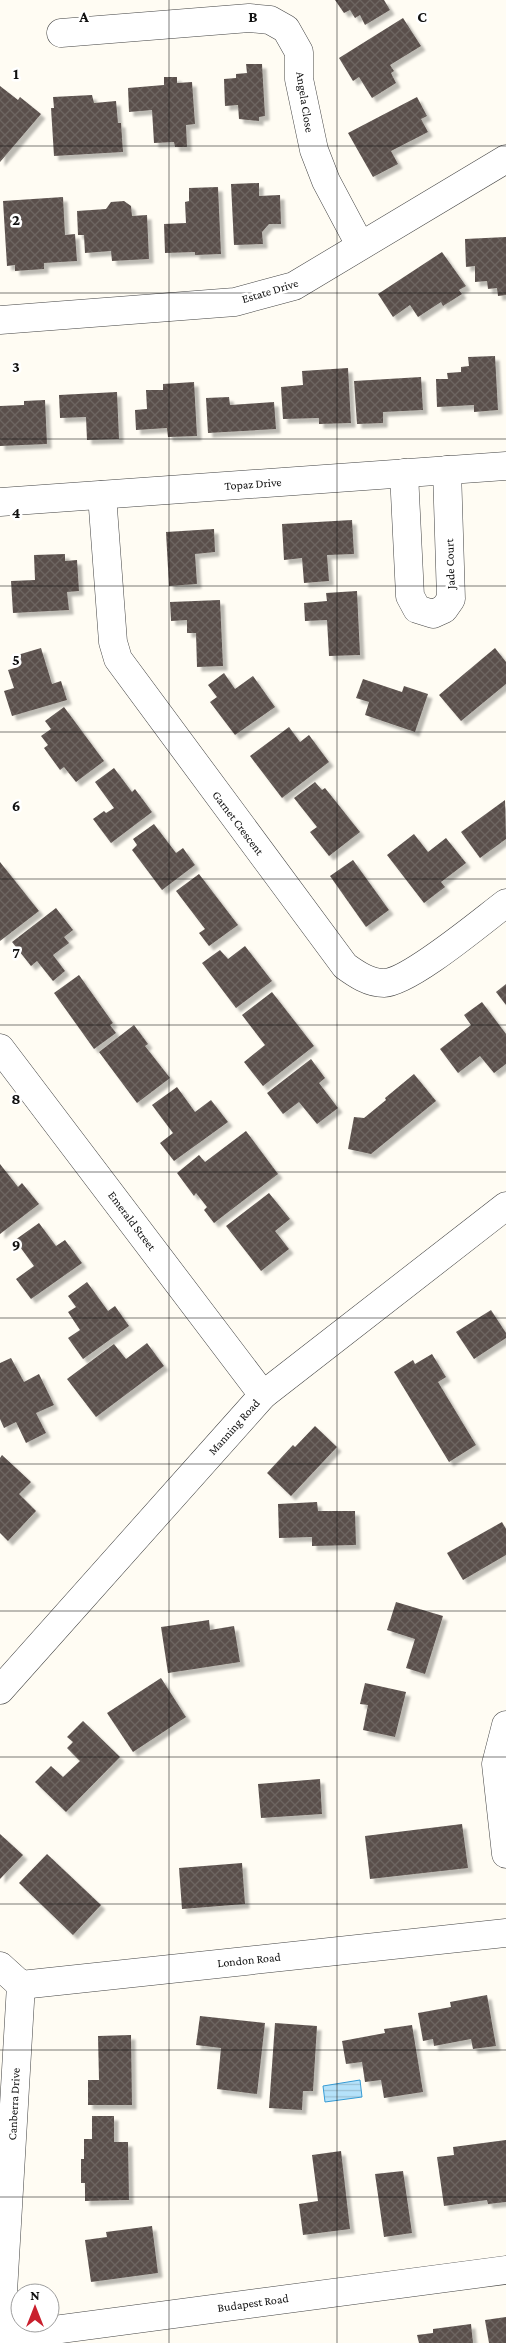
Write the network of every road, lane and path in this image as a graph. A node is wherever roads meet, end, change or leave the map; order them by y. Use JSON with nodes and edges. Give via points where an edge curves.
{"nodes":[{"id":1,"x":61,"y":32,"type":"dead end"},
{"id":2,"x":506,"y":159,"type":"edge"},
{"id":3,"x":360,"y":245,"type":"junction"},
{"id":4,"x":0,"y":320,"type":"edge"},
{"id":5,"x":506,"y":466,"type":"edge"},
{"id":6,"x":447,"y":470,"type":"junction"},
{"id":7,"x":404,"y":473,"type":"junction"},
{"id":8,"x":102,"y":495,"type":"junction"},
{"id":9,"x":0,"y":502,"type":"edge"},
{"id":10,"x":506,"y":903,"type":"edge"},
{"id":11,"x":0,"y":1048,"type":"edge"},
{"id":12,"x":506,"y":1206,"type":"edge"},
{"id":13,"x":263,"y":1395,"type":"junction"},
{"id":14,"x":0,"y":1690,"type":"edge"},
{"id":15,"x":506,"y":1725,"type":"edge"},
{"id":16,"x":506,"y":1854,"type":"edge"},
{"id":17,"x":506,"y":1932,"type":"edge"},
{"id":18,"x":0,"y":1966,"type":"edge"},
{"id":19,"x":21,"y":1985,"type":"junction"},
{"id":20,"x":506,"y":2270,"type":"edge"},
{"id":21,"x":1,"y":2337,"type":"edge"},
{"id":22,"x":0,"y":2343,"type":"edge"}],
"edges":[{"from":1,"to":3,"type":"street","name":"Angela Close","via":[[249,18],[270,20],[286,29],[299,52],[299,79],[314,150],[326,181]]},
{"from":2,"to":3,"type":"street","name":"Estate Drive"},
{"from":3,"to":4,"type":"street","name":"Estate Drive","via":[[294,286],[234,302]]},
{"from":5,"to":6,"type":"street","name":"Topaz Drive"},
{"from":6,"to":7,"type":"street","name":"Topaz Drive"},
{"from":6,"to":7,"type":"street","name":"Jade Court","via":[[451,599],[444,609],[433,614],[418,609],[410,596]]},
{"from":7,"to":8,"type":"street","name":"Topaz Drive"},
{"from":8,"to":9,"type":"street","name":"Topaz Drive"},
{"from":8,"to":10,"type":"street","name":"Garnet Crescent","via":[[113,642],[118,659],[346,966],[360,977],[384,983],[410,974]]},
{"from":11,"to":13,"type":"street","name":"Emerald Street"},
{"from":12,"to":13,"type":"street","name":"Manning Road"},
{"from":13,"to":14,"type":"street","name":"Manning Road"},
{"from":15,"to":16,"type":"street","via":[[496,1764]]},
{"from":17,"to":19,"type":"street","name":"London Road"},
{"from":18,"to":19,"type":"street"},
{"from":19,"to":21,"type":"street","name":"Canberra Drive"},
{"from":20,"to":21,"type":"street","name":"Budapest Road"},
{"from":21,"to":22,"type":"street","name":"Canberra Drive"}]}
